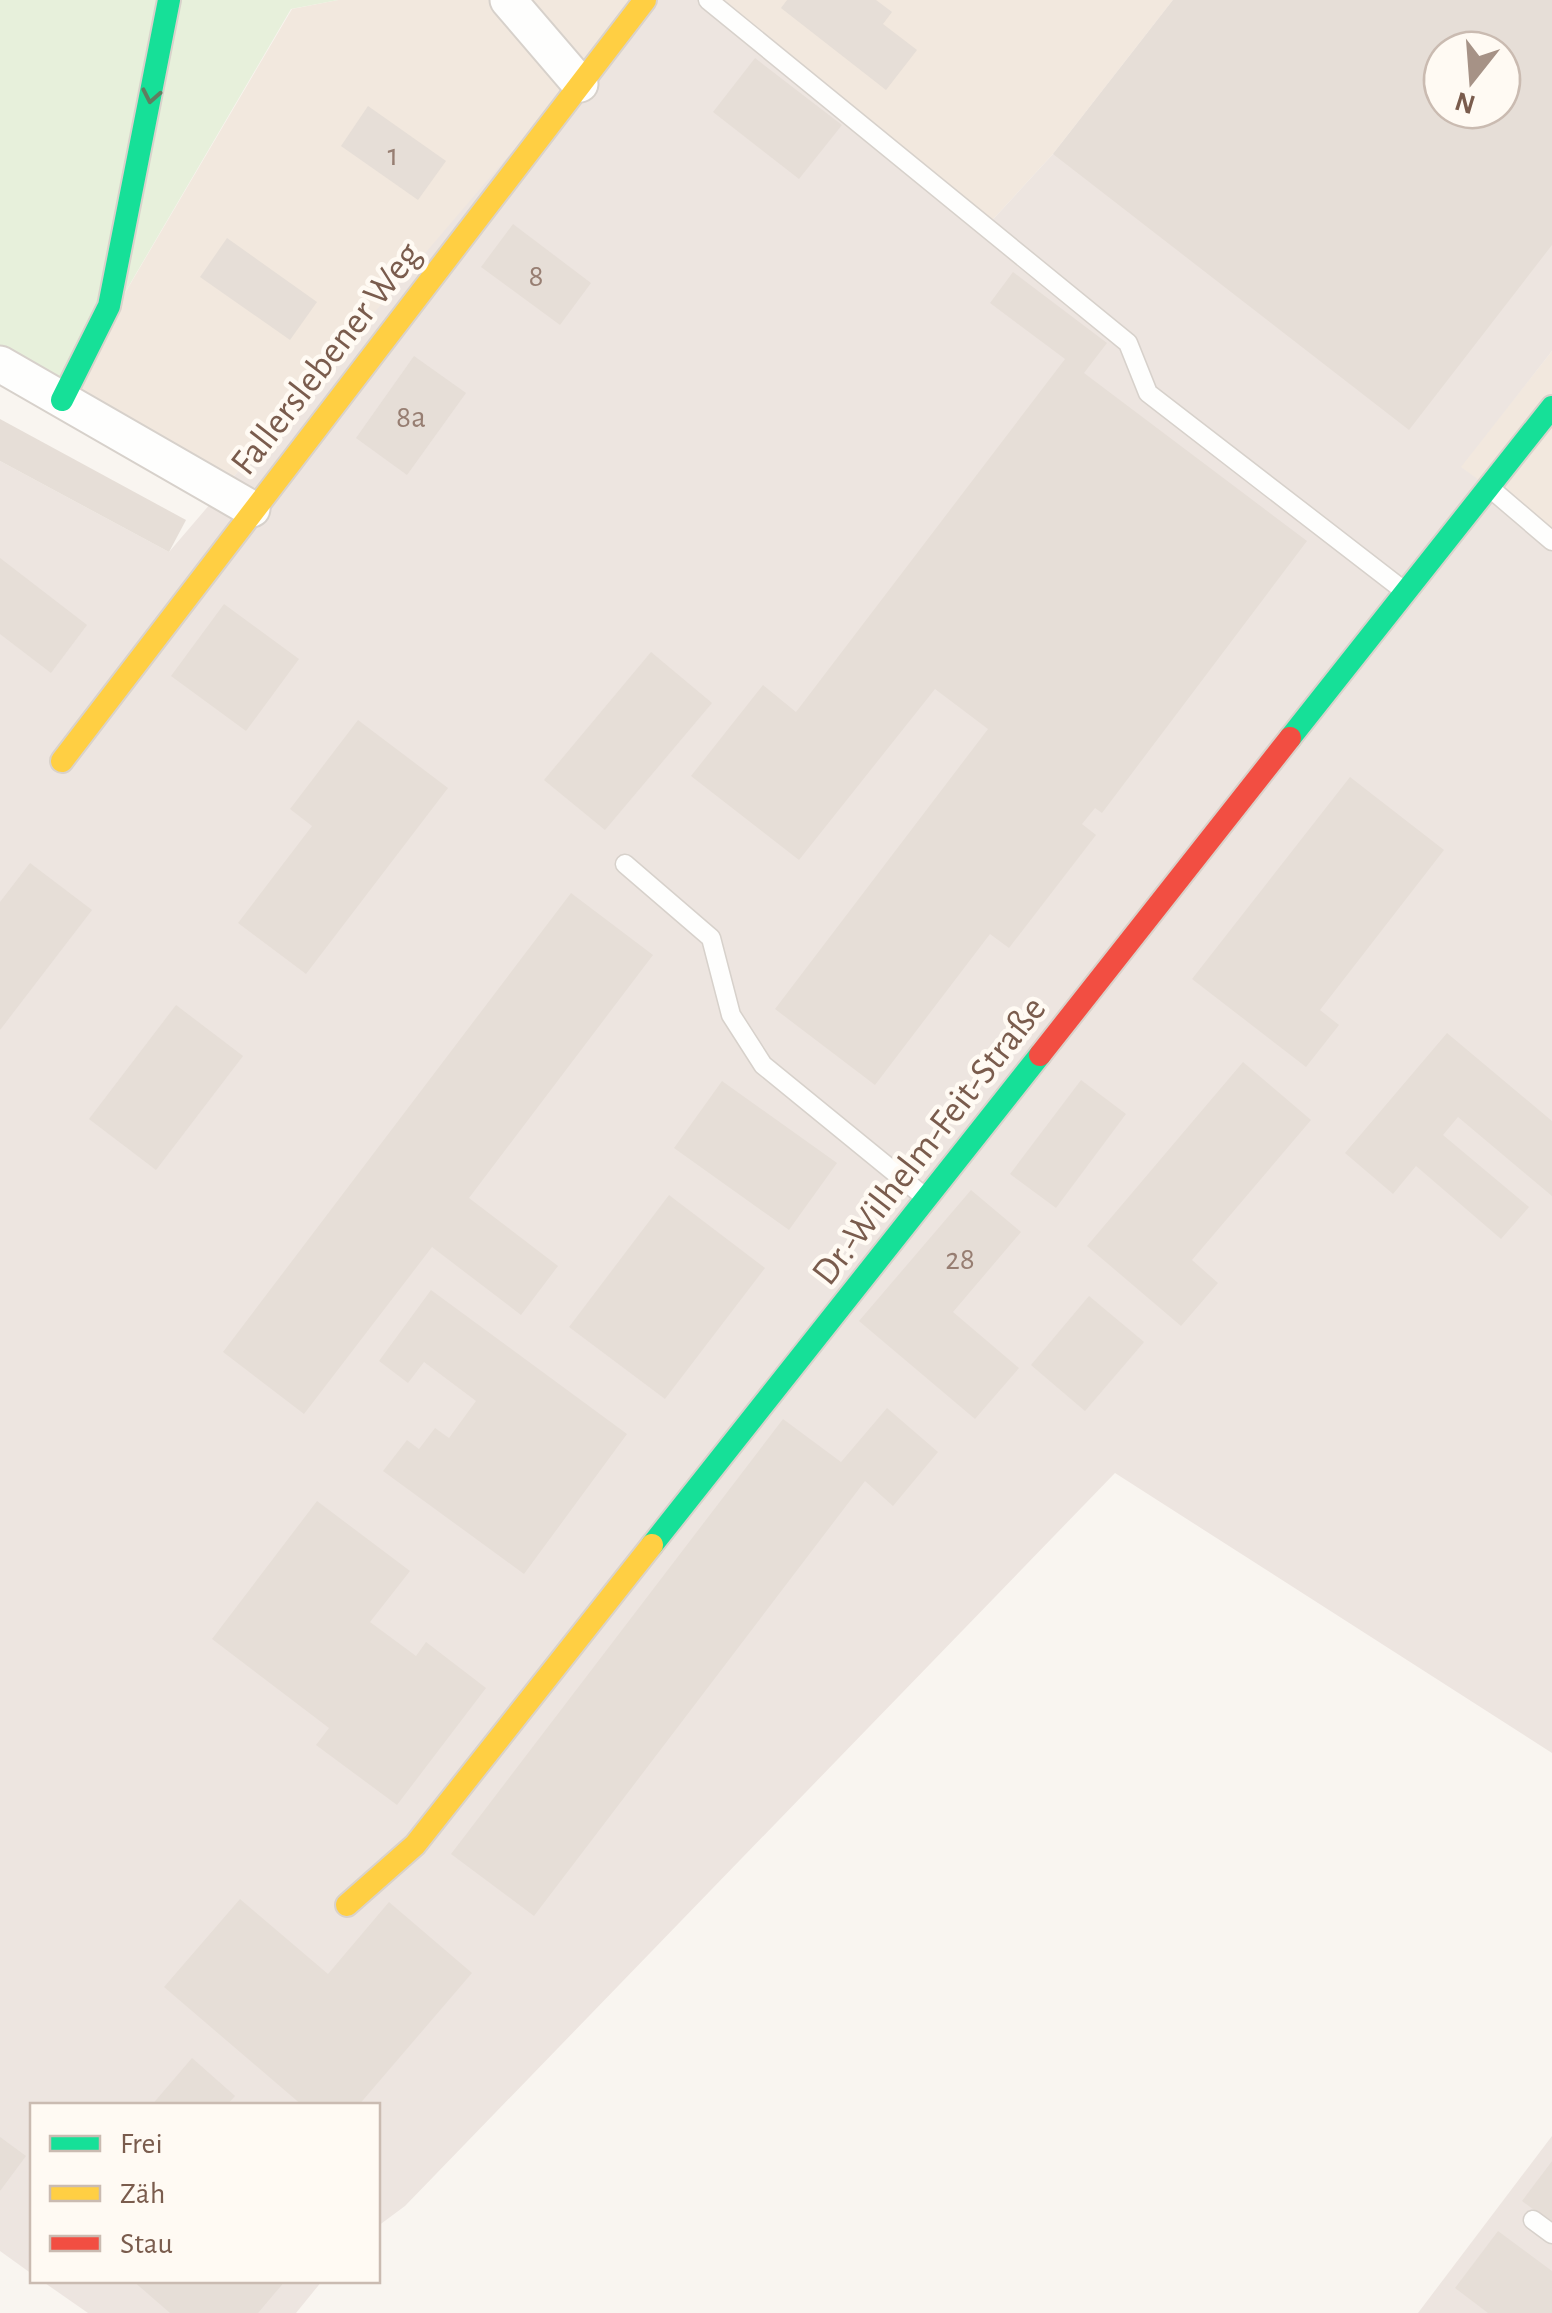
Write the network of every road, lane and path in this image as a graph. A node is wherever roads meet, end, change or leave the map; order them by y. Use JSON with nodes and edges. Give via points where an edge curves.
{"nodes":[{"id":1,"x":170,"y":0,"type":"edge"},
{"id":2,"x":508,"y":0,"type":"edge"},
{"id":3,"x":645,"y":0,"type":"edge"},
{"id":4,"x":708,"y":0,"type":"edge"},
{"id":5,"x":580,"y":84,"type":"junction"},
{"id":6,"x":0,"y":364,"type":"edge"},
{"id":7,"x":62,"y":400,"type":"junction"},
{"id":8,"x":1552,"y":406,"type":"edge"},
{"id":9,"x":1490,"y":488,"type":"junction"},
{"id":10,"x":252,"y":509,"type":"junction"},
{"id":11,"x":1552,"y":540,"type":"edge"},
{"id":12,"x":1408,"y":593,"type":"junction"},
{"id":13,"x":62,"y":761,"type":"dead end"},
{"id":14,"x":624,"y":864,"type":"dead end"},
{"id":15,"x":926,"y":1198,"type":"junction"},
{"id":16,"x":348,"y":1906,"type":"dead end"},
{"id":17,"x":1534,"y":2220,"type":"dead end"},
{"id":18,"x":1552,"y":2234,"type":"edge"}],
"edges":[{"from":1,"to":7,"type":"street","one_way":true,"via":[[109,306]]},
{"from":2,"to":5,"type":"street"},
{"from":3,"to":5,"type":"street","name":"Fallerslebener Weg"},
{"from":4,"to":12,"type":"lane","via":[[1128,343],[1148,393]]},
{"from":5,"to":10,"type":"street","name":"Fallerslebener Weg"},
{"from":6,"to":7,"type":"street"},
{"from":7,"to":10,"type":"street"},
{"from":8,"to":9,"type":"street","name":"Dr.-Wilhelm-Feit-Straße"},
{"from":9,"to":11,"type":"lane"},
{"from":9,"to":12,"type":"street","name":"Dr.-Wilhelm-Feit-Straße"},
{"from":10,"to":13,"type":"street","name":"Fallerslebener Weg"},
{"from":12,"to":15,"type":"street","name":"Dr.-Wilhelm-Feit-Straße"},
{"from":14,"to":15,"type":"lane","via":[[711,938],[730,1015],[763,1065]]},
{"from":15,"to":16,"type":"street","name":"Dr.-Wilhelm-Feit-Straße","via":[[415,1845]]},
{"from":17,"to":18,"type":"lane"}]}
